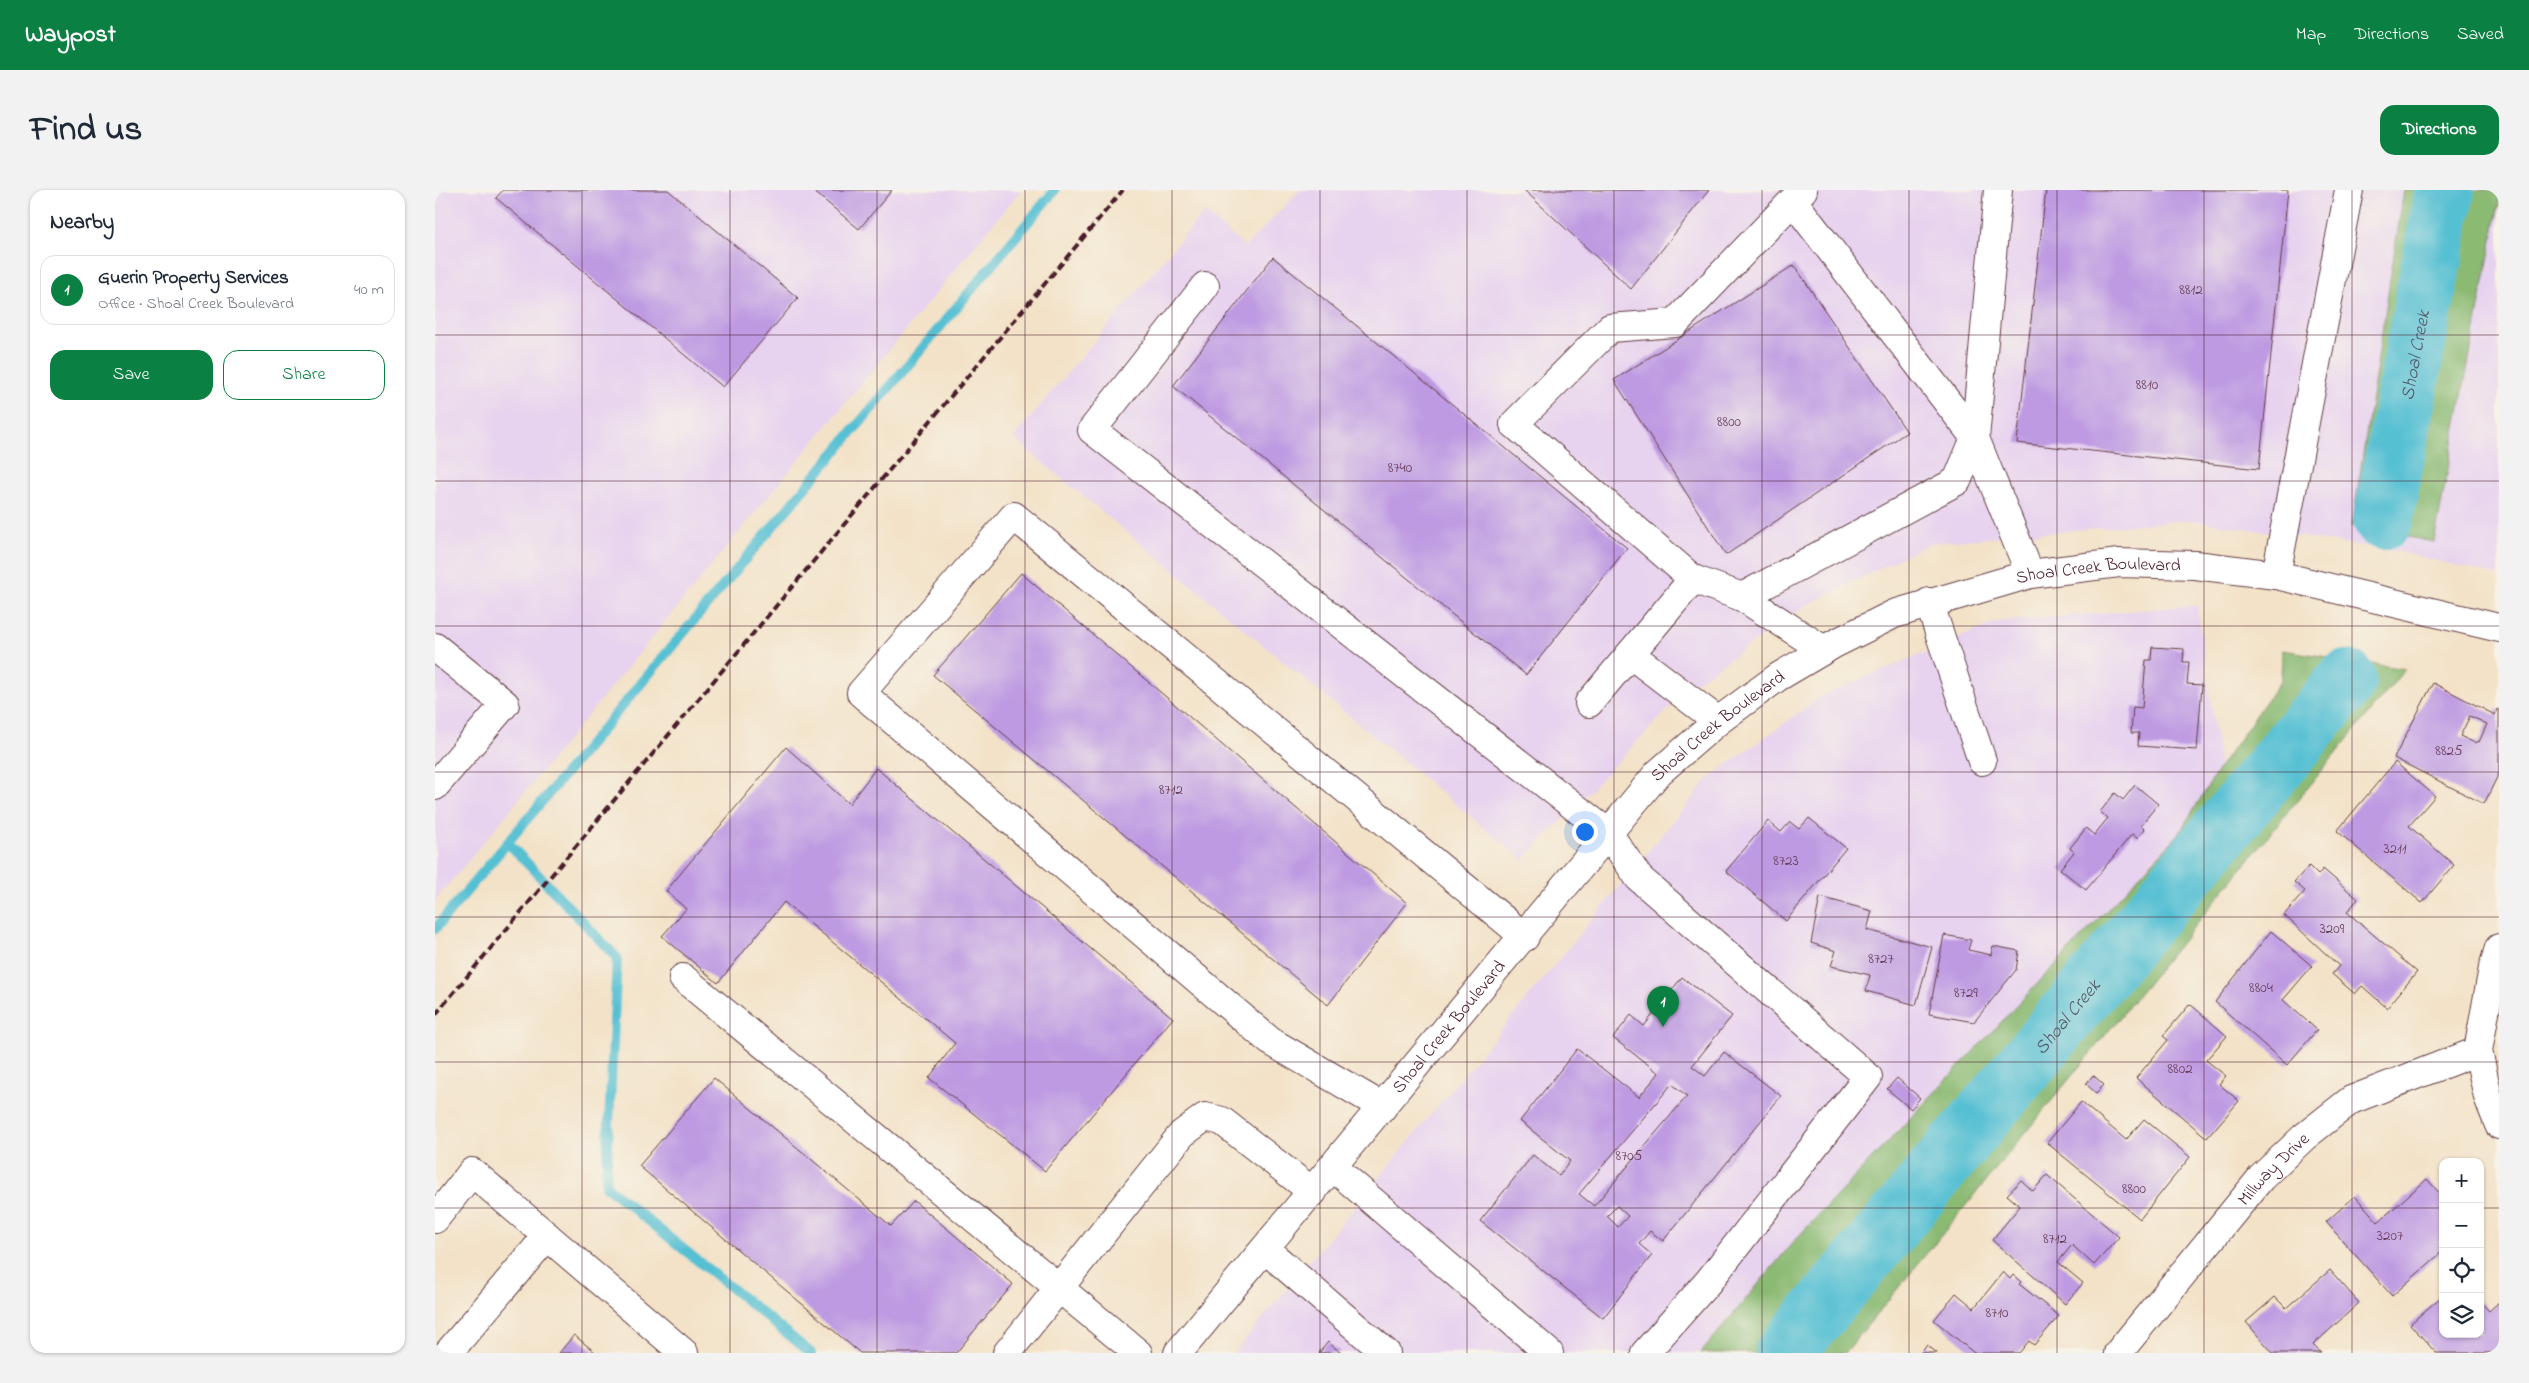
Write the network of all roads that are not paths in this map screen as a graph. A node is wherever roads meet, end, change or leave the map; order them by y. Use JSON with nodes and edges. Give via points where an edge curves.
{"nodes":[{"id":1,"x":1998,"y":190,"type":"edge"},
{"id":2,"x":2349,"y":190,"type":"edge"},
{"id":3,"x":1798,"y":195,"type":"edge"},
{"id":4,"x":1205,"y":286,"type":"dead end"},
{"id":5,"x":1975,"y":438,"type":"junction"},
{"id":6,"x":2030,"y":574,"type":"junction"},
{"id":7,"x":2276,"y":575,"type":"junction"},
{"id":8,"x":1693,"y":579,"type":"junction"},
{"id":9,"x":1742,"y":597,"type":"junction"},
{"id":10,"x":1929,"y":602,"type":"junction"},
{"id":11,"x":2499,"y":628,"type":"edge"},
{"id":12,"x":1824,"y":650,"type":"junction"},
{"id":13,"x":438,"y":654,"type":"edge"},
{"id":14,"x":1630,"y":654,"type":"junction"},
{"id":15,"x":1589,"y":703,"type":"dead end"},
{"id":16,"x":1719,"y":721,"type":"junction"},
{"id":17,"x":1982,"y":762,"type":"dead end"},
{"id":18,"x":435,"y":786,"type":"edge"},
{"id":19,"x":1607,"y":833,"type":"junction"},
{"id":20,"x":1525,"y":937,"type":"junction"},
{"id":21,"x":2499,"y":948,"type":"edge"},
{"id":22,"x":683,"y":978,"type":"dead end"},
{"id":23,"x":2478,"y":1051,"type":"junction"},
{"id":24,"x":1383,"y":1107,"type":"junction"},
{"id":25,"x":2499,"y":1125,"type":"edge"},
{"id":26,"x":1333,"y":1167,"type":"junction"},
{"id":27,"x":1313,"y":1192,"type":"junction"},
{"id":28,"x":435,"y":1219,"type":"edge"},
{"id":29,"x":547,"y":1236,"type":"junction"},
{"id":30,"x":1265,"y":1249,"type":"junction"},
{"id":31,"x":1059,"y":1288,"type":"junction"},
{"id":32,"x":448,"y":1353,"type":"edge"},
{"id":33,"x":684,"y":1353,"type":"edge"},
{"id":34,"x":1007,"y":1353,"type":"edge"},
{"id":35,"x":1138,"y":1353,"type":"edge"},
{"id":36,"x":1178,"y":1353,"type":"edge"},
{"id":37,"x":1386,"y":1353,"type":"edge"},
{"id":38,"x":1549,"y":1353,"type":"edge"},
{"id":39,"x":1645,"y":1353,"type":"edge"},
{"id":40,"x":2118,"y":1353,"type":"edge"}],
"edges":[{"from":1,"to":5,"type":"street"},
{"from":2,"to":7,"type":"street"},
{"from":3,"to":5,"type":"street"},
{"from":3,"to":8,"type":"street","via":[[1675,323],[1610,328],[1514,424]]},
{"from":4,"to":19,"type":"street","via":[[1092,430]]},
{"from":5,"to":6,"type":"street"},
{"from":5,"to":9,"type":"street","via":[[1957,481]]},
{"from":6,"to":7,"type":"street","name":"Shoal Creek Boulevard","via":[[2119,564],[2195,565]]},
{"from":6,"to":10,"type":"street","name":"Shoal Creek Boulevard"},
{"from":7,"to":11,"type":"street","name":"Shoal Creek Boulevard"},
{"from":8,"to":9,"type":"street"},
{"from":8,"to":14,"type":"street"},
{"from":9,"to":12,"type":"street"},
{"from":10,"to":12,"type":"street","name":"Shoal Creek Boulevard","via":[[1894,614]]},
{"from":10,"to":17,"type":"street"},
{"from":12,"to":16,"type":"street","name":"Shoal Creek Boulevard","via":[[1778,676]]},
{"from":13,"to":18,"type":"street","via":[[505,704]]},
{"from":14,"to":15,"type":"street"},
{"from":14,"to":16,"type":"street"},
{"from":16,"to":19,"type":"street","name":"Shoal Creek Boulevard","via":[[1658,773]]},
{"from":19,"to":20,"type":"street","name":"Shoal Creek Boulevard"},
{"from":19,"to":39,"type":"street","via":[[1639,878],[1868,1077],[1708,1282]]},
{"from":20,"to":24,"type":"street","name":"Shoal Creek Boulevard"},
{"from":20,"to":24,"type":"street","via":[[1014,516],[861,693],[1270,1041]]},
{"from":21,"to":23,"type":"street"},
{"from":22,"to":31,"type":"street"},
{"from":23,"to":25,"type":"street","via":[[2488,1097]]},
{"from":23,"to":40,"type":"street","name":"Millway Drive","via":[[2351,1100],[2304,1136],[2261,1178]]},
{"from":24,"to":26,"type":"street","name":"Shoal Creek Boulevard"},
{"from":26,"to":27,"type":"street","name":"Shoal Creek Boulevard"},
{"from":26,"to":38,"type":"street"},
{"from":27,"to":30,"type":"street","name":"Shoal Creek Boulevard"},
{"from":27,"to":31,"type":"street","via":[[1222,1121],[1205,1117],[1182,1134]]},
{"from":28,"to":29,"type":"street","via":[[472,1172]]},
{"from":29,"to":32,"type":"street"},
{"from":29,"to":33,"type":"street"},
{"from":30,"to":36,"type":"street","name":"Shoal Creek Boulevard"},
{"from":30,"to":37,"type":"street"},
{"from":31,"to":34,"type":"street"},
{"from":31,"to":35,"type":"street"}]}
